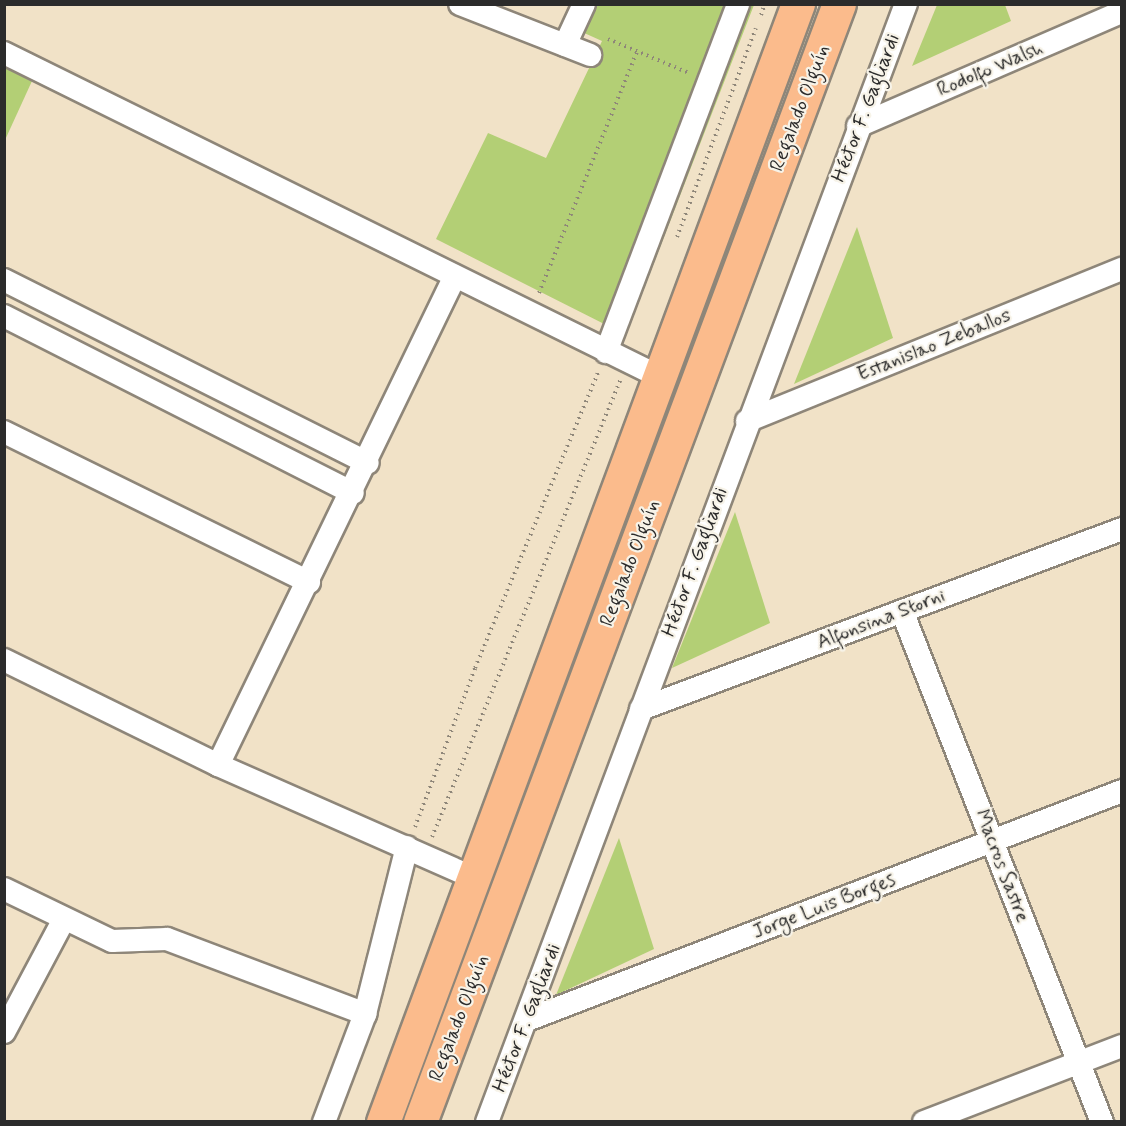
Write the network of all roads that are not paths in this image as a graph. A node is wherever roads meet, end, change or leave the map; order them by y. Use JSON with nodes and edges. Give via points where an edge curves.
{"nodes":[{"id":1,"x":460,"y":4,"type":"edge"},
{"id":2,"x":584,"y":4,"type":"edge"},
{"id":3,"x":738,"y":4,"type":"edge"},
{"id":4,"x":798,"y":4,"type":"edge"},
{"id":5,"x":839,"y":4,"type":"edge"},
{"id":6,"x":906,"y":4,"type":"edge"},
{"id":7,"x":1122,"y":12,"type":"edge"},
{"id":8,"x":569,"y":35,"type":"junction"},
{"id":9,"x":4,"y":53,"type":"edge"},
{"id":10,"x":590,"y":55,"type":"dead end"},
{"id":11,"x":858,"y":126,"type":"junction"},
{"id":12,"x":1122,"y":269,"type":"edge"},
{"id":13,"x":455,"y":276,"type":"junction"},
{"id":14,"x":4,"y":280,"type":"edge"},
{"id":15,"x":4,"y":316,"type":"edge"},
{"id":16,"x":606,"y":352,"type":"junction"},
{"id":17,"x":660,"y":377,"type":"junction"},
{"id":18,"x":747,"y":421,"type":"junction"},
{"id":19,"x":4,"y":432,"type":"edge"},
{"id":20,"x":368,"y":463,"type":"junction"},
{"id":21,"x":353,"y":493,"type":"junction"},
{"id":22,"x":1122,"y":529,"type":"edge"},
{"id":23,"x":309,"y":582,"type":"junction"},
{"id":24,"x":902,"y":610,"type":"junction"},
{"id":25,"x":4,"y":660,"type":"edge"},
{"id":26,"x":641,"y":709,"type":"junction"},
{"id":27,"x":218,"y":765,"type":"junction"},
{"id":28,"x":1122,"y":791,"type":"edge"},
{"id":29,"x":992,"y":842,"type":"junction"},
{"id":30,"x":407,"y":847,"type":"junction"},
{"id":31,"x":474,"y":878,"type":"junction"},
{"id":32,"x":4,"y":889,"type":"edge"},
{"id":33,"x":64,"y":919,"type":"junction"},
{"id":34,"x":365,"y":1014,"type":"junction"},
{"id":35,"x":527,"y":1020,"type":"junction"},
{"id":36,"x":4,"y":1032,"type":"edge"},
{"id":37,"x":1122,"y":1046,"type":"edge"},
{"id":38,"x":1079,"y":1062,"type":"junction"},
{"id":39,"x":324,"y":1122,"type":"edge"},
{"id":40,"x":383,"y":1122,"type":"edge"},
{"id":41,"x":420,"y":1122,"type":"edge"},
{"id":42,"x":487,"y":1122,"type":"edge"},
{"id":43,"x":924,"y":1122,"type":"edge"},
{"id":44,"x":1102,"y":1122,"type":"edge"}],
"edges":[{"from":1,"to":8,"type":"street"},
{"from":2,"to":8,"type":"street"},
{"from":3,"to":16,"type":"street"},
{"from":4,"to":17,"type":"main road","name":"Regalado Olguín"},
{"from":5,"to":41,"type":"main road","name":"Regalado Olguín"},
{"from":6,"to":11,"type":"street","name":"Héctor F. Gagliardi"},
{"from":7,"to":11,"type":"street","name":"Rodolfo Walsh"},
{"from":8,"to":10,"type":"street"},
{"from":9,"to":13,"type":"street"},
{"from":11,"to":18,"type":"street","name":"Héctor F. Gagliardi"},
{"from":12,"to":18,"type":"street","name":"Estanislao Zeballos"},
{"from":13,"to":16,"type":"street"},
{"from":13,"to":20,"type":"street"},
{"from":14,"to":20,"type":"street"},
{"from":15,"to":21,"type":"street"},
{"from":16,"to":17,"type":"street"},
{"from":17,"to":31,"type":"main road","name":"Regalado Olguín"},
{"from":18,"to":26,"type":"street","name":"Héctor F. Gagliardi"},
{"from":19,"to":23,"type":"street"},
{"from":20,"to":21,"type":"street"},
{"from":21,"to":23,"type":"street"},
{"from":22,"to":24,"type":"street","name":"Alfonsina Storni"},
{"from":23,"to":27,"type":"street"},
{"from":24,"to":26,"type":"street","name":"Alfonsina Storni"},
{"from":24,"to":29,"type":"street","name":"Macros Sastre"},
{"from":25,"to":27,"type":"street"},
{"from":26,"to":35,"type":"street","name":"Héctor F. Gagliardi"},
{"from":27,"to":30,"type":"street"},
{"from":28,"to":29,"type":"street","name":"Jorge Luis Borges"},
{"from":29,"to":35,"type":"street","name":"Jorge Luis Borges"},
{"from":29,"to":38,"type":"street","name":"Macros Sastre"},
{"from":30,"to":31,"type":"street"},
{"from":30,"to":34,"type":"street"},
{"from":31,"to":40,"type":"main road","name":"Regalado Olguín"},
{"from":32,"to":33,"type":"street"},
{"from":33,"to":34,"type":"street","via":[[112,941],[167,939]]},
{"from":33,"to":36,"type":"street"},
{"from":34,"to":39,"type":"street"},
{"from":35,"to":42,"type":"street","name":"Héctor F. Gagliardi"},
{"from":37,"to":38,"type":"street"},
{"from":38,"to":43,"type":"street"},
{"from":38,"to":44,"type":"street","name":"Macros Sastre"}]}
